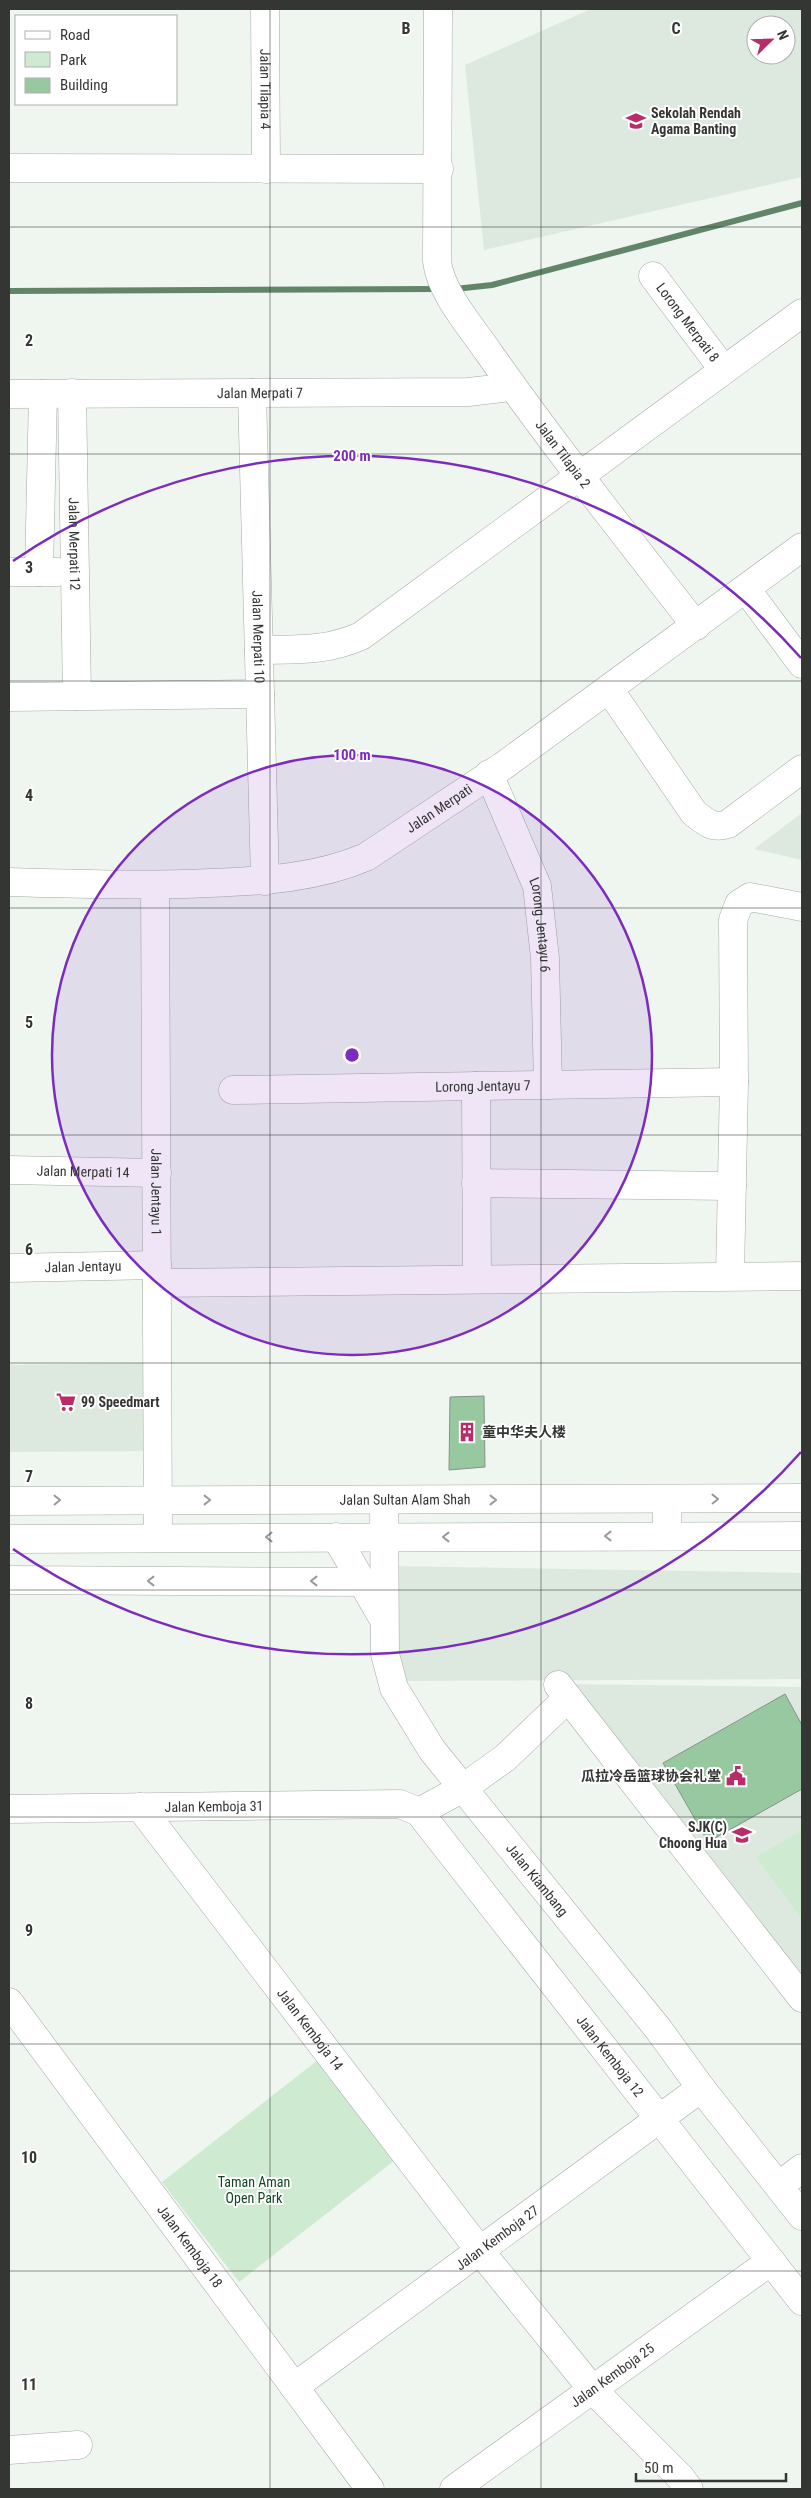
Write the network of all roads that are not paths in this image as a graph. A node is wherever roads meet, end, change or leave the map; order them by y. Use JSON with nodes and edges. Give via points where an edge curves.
{"nodes":[{"id":1,"x":265,"y":9,"type":"edge"},
{"id":2,"x":438,"y":9,"type":"edge"},
{"id":3,"x":9,"y":168,"type":"edge"},
{"id":4,"x":266,"y":169,"type":"junction"},
{"id":5,"x":439,"y":169,"type":"junction"},
{"id":6,"x":653,"y":276,"type":"dead end"},
{"id":7,"x":802,"y":313,"type":"edge"},
{"id":8,"x":723,"y":369,"type":"junction"},
{"id":9,"x":512,"y":386,"type":"junction"},
{"id":10,"x":72,"y":393,"type":"junction"},
{"id":11,"x":252,"y":393,"type":"junction"},
{"id":12,"x":9,"y":394,"type":"edge"},
{"id":13,"x":43,"y":394,"type":"junction"},
{"id":14,"x":578,"y":475,"type":"junction"},
{"id":15,"x":802,"y":547,"type":"edge"},
{"id":16,"x":9,"y":572,"type":"edge"},
{"id":17,"x":39,"y":572,"type":"junction"},
{"id":18,"x":75,"y":572,"type":"junction"},
{"id":19,"x":746,"y":589,"type":"junction"},
{"id":20,"x":696,"y":626,"type":"junction"},
{"id":21,"x":259,"y":650,"type":"junction"},
{"id":22,"x":802,"y":664,"type":"edge"},
{"id":23,"x":609,"y":689,"type":"junction"},
{"id":24,"x":260,"y":694,"type":"junction"},
{"id":25,"x":9,"y":696,"type":"edge"},
{"id":26,"x":77,"y":696,"type":"junction"},
{"id":27,"x":802,"y":769,"type":"edge"},
{"id":28,"x":489,"y":774,"type":"junction"},
{"id":29,"x":265,"y":881,"type":"junction"},
{"id":30,"x":9,"y":882,"type":"edge"},
{"id":31,"x":155,"y":886,"type":"junction"},
{"id":32,"x":802,"y":907,"type":"edge"},
{"id":33,"x":734,"y":1082,"type":"junction"},
{"id":34,"x":548,"y":1085,"type":"junction"},
{"id":35,"x":476,"y":1086,"type":"junction"},
{"id":36,"x":233,"y":1090,"type":"dead end"},
{"id":37,"x":9,"y":1170,"type":"edge"},
{"id":38,"x":156,"y":1173,"type":"junction"},
{"id":39,"x":476,"y":1183,"type":"junction"},
{"id":40,"x":732,"y":1186,"type":"junction"},
{"id":41,"x":9,"y":1268,"type":"edge"},
{"id":42,"x":157,"y":1274,"type":"junction"},
{"id":43,"x":730,"y":1276,"type":"junction"},
{"id":44,"x":802,"y":1276,"type":"edge"},
{"id":45,"x":477,"y":1280,"type":"junction"},
{"id":46,"x":802,"y":1498,"type":"edge"},
{"id":47,"x":158,"y":1500,"type":"junction"},
{"id":48,"x":384,"y":1500,"type":"junction"},
{"id":49,"x":667,"y":1500,"type":"junction"},
{"id":50,"x":9,"y":1501,"type":"edge"},
{"id":51,"x":667,"y":1536,"type":"junction"},
{"id":52,"x":802,"y":1536,"type":"edge"},
{"id":53,"x":336,"y":1537,"type":"junction"},
{"id":54,"x":384,"y":1537,"type":"junction"},
{"id":55,"x":158,"y":1538,"type":"junction"},
{"id":56,"x":9,"y":1539,"type":"edge"},
{"id":57,"x":9,"y":1580,"type":"edge"},
{"id":58,"x":362,"y":1582,"type":"junction"},
{"id":59,"x":384,"y":1620,"type":"junction"},
{"id":60,"x":463,"y":1788,"type":"junction"},
{"id":61,"x":140,"y":1807,"type":"junction"},
{"id":62,"x":9,"y":1808,"type":"edge"},
{"id":63,"x":419,"y":1812,"type":"junction"},
{"id":64,"x":802,"y":1998,"type":"edge"},
{"id":65,"x":9,"y":2002,"type":"edge"},
{"id":66,"x":701,"y":2088,"type":"junction"},
{"id":67,"x":659,"y":2119,"type":"junction"},
{"id":68,"x":802,"y":2168,"type":"edge"},
{"id":69,"x":779,"y":2186,"type":"junction"},
{"id":70,"x":802,"y":2216,"type":"edge"},
{"id":71,"x":480,"y":2251,"type":"junction"},
{"id":72,"x":771,"y":2262,"type":"junction"},
{"id":73,"x":802,"y":2301,"type":"edge"},
{"id":74,"x":294,"y":2388,"type":"junction"},
{"id":75,"x":593,"y":2390,"type":"junction"},
{"id":76,"x":78,"y":2445,"type":"dead end"},
{"id":77,"x":9,"y":2450,"type":"edge"},
{"id":78,"x":370,"y":2489,"type":"edge"},
{"id":79,"x":454,"y":2489,"type":"edge"},
{"id":80,"x":689,"y":2489,"type":"edge"}],
"edges":[{"from":1,"to":4,"type":"main road","name":"Jalan Tilapia 4"},
{"from":2,"to":5,"type":"main road"},
{"from":3,"to":4,"type":"main road"},
{"from":4,"to":5,"type":"main road"},
{"from":5,"to":9,"type":"main road","name":"Jalan Tilapia 2","via":[[439,274],[456,306]]},
{"from":6,"to":8,"type":"main road","name":"Lorong Merpati 8"},
{"from":7,"to":8,"type":"main road"},
{"from":8,"to":14,"type":"main road"},
{"from":9,"to":11,"type":"main road","name":"Jalan Merpati 7","via":[[468,392]]},
{"from":9,"to":14,"type":"main road","name":"Jalan Tilapia 2"},
{"from":10,"to":11,"type":"main road","name":"Jalan Merpati 7"},
{"from":10,"to":13,"type":"main road","name":"Jalan Merpati 7"},
{"from":10,"to":18,"type":"main road","name":"Jalan Merpati 12"},
{"from":11,"to":21,"type":"main road","name":"Jalan Merpati 10"},
{"from":12,"to":13,"type":"main road","name":"Jalan Merpati 7"},
{"from":13,"to":17,"type":"main road"},
{"from":14,"to":20,"type":"main road","name":"Jalan Tilapia 2"},
{"from":14,"to":21,"type":"main road","via":[[361,636],[320,649]]},
{"from":15,"to":19,"type":"main road","name":"Jalan Merpati"},
{"from":16,"to":17,"type":"main road"},
{"from":17,"to":18,"type":"main road"},
{"from":18,"to":26,"type":"main road","name":"Jalan Merpati 12"},
{"from":19,"to":20,"type":"main road","name":"Jalan Merpati"},
{"from":19,"to":22,"type":"main road"},
{"from":20,"to":23,"type":"main road","name":"Jalan Merpati"},
{"from":21,"to":24,"type":"main road","name":"Jalan Merpati 10"},
{"from":23,"to":27,"type":"main road","via":[[694,813],[710,826],[728,824]]},
{"from":23,"to":28,"type":"main road","name":"Jalan Merpati"},
{"from":24,"to":26,"type":"main road"},
{"from":24,"to":29,"type":"main road","name":"Jalan Merpati 10"},
{"from":25,"to":26,"type":"main road"},
{"from":28,"to":29,"type":"main road","name":"Jalan Merpati","via":[[366,857],[343,867]]},
{"from":28,"to":34,"type":"main road","name":"Lorong Jentayu 6","via":[[537,886],[543,918]]},
{"from":29,"to":31,"type":"main road","name":"Jalan Merpati"},
{"from":30,"to":31,"type":"main road","name":"Jalan Merpati"},
{"from":31,"to":38,"type":"main road","name":"Jalan Jentayu 1"},
{"from":32,"to":33,"type":"main road","via":[[757,896],[739,904],[733,920]]},
{"from":33,"to":34,"type":"main road","name":"Lorong Jentayu 7"},
{"from":33,"to":40,"type":"main road"},
{"from":34,"to":35,"type":"main road","name":"Lorong Jentayu 7"},
{"from":35,"to":36,"type":"main road","name":"Lorong Jentayu 7"},
{"from":35,"to":39,"type":"main road"},
{"from":37,"to":38,"type":"main road","name":"Jalan Merpati 14"},
{"from":38,"to":42,"type":"main road","name":"Jalan Jentayu 1"},
{"from":39,"to":40,"type":"main road"},
{"from":39,"to":45,"type":"main road"},
{"from":40,"to":43,"type":"main road"},
{"from":41,"to":42,"type":"main road","name":"Jalan Jentayu"},
{"from":42,"to":45,"type":"main road","name":"Jalan Jentayu"},
{"from":42,"to":47,"type":"main road","name":"Jalan Jentayu 1"},
{"from":43,"to":44,"type":"main road","name":"Jalan Jentayu"},
{"from":43,"to":45,"type":"main road","name":"Jalan Jentayu"},
{"from":49,"to":46,"type":"main road","name":"Jalan Sultan Alam Shah","one_way":true},
{"from":47,"to":48,"type":"main road","name":"Jalan Sultan Alam Shah","one_way":true},
{"from":50,"to":47,"type":"main road","name":"Jalan Sultan Alam Shah","one_way":true},
{"from":47,"to":55,"type":"main road","name":"Jalan Jentayu 1"},
{"from":48,"to":49,"type":"main road","name":"Jalan Sultan Alam Shah","one_way":true},
{"from":48,"to":54,"type":"main road","name":"Jalan Kiambang"},
{"from":49,"to":51,"type":"main road"},
{"from":51,"to":52,"type":"main road"},
{"from":51,"to":54,"type":"main road","one_way":true},
{"from":53,"to":54,"type":"main road"},
{"from":53,"to":55,"type":"main road","one_way":true},
{"from":53,"to":58,"type":"main road"},
{"from":54,"to":59,"type":"main road","name":"Jalan Kiambang"},
{"from":55,"to":56,"type":"main road"},
{"from":58,"to":57,"type":"main road","one_way":true},
{"from":58,"to":59,"type":"main road"},
{"from":59,"to":60,"type":"main road","name":"Jalan Kiambang","via":[[385,1654],[394,1688],[432,1750]]},
{"from":60,"to":63,"type":"main road"},
{"from":60,"to":64,"type":"main road","via":[[505,1758],[563,1692]]},
{"from":60,"to":66,"type":"main road","name":"Jalan Kiambang","via":[[659,2030]]},
{"from":61,"to":62,"type":"main road","name":"Jalan Kemboja 31"},
{"from":61,"to":63,"type":"main road","name":"Jalan Kemboja 31","via":[[400,1804]]},
{"from":61,"to":71,"type":"main road","name":"Jalan Kemboja 14"},
{"from":63,"to":67,"type":"main road","name":"Jalan Kemboja 12"},
{"from":65,"to":74,"type":"main road","name":"Jalan Kemboja 18"},
{"from":66,"to":67,"type":"main road","name":"Jalan Kemboja 27"},
{"from":66,"to":69,"type":"main road","name":"Jalan Kiambang"},
{"from":67,"to":71,"type":"main road","name":"Jalan Kemboja 27"},
{"from":67,"to":72,"type":"main road","name":"Jalan Kemboja 12"},
{"from":68,"to":69,"type":"main road"},
{"from":69,"to":70,"type":"main road","name":"Jalan Kiambang"},
{"from":71,"to":74,"type":"main road","name":"Jalan Kemboja 27"},
{"from":71,"to":75,"type":"main road","name":"Jalan Kemboja 14"},
{"from":72,"to":73,"type":"main road","name":"Jalan Kemboja 12"},
{"from":72,"to":75,"type":"main road","name":"Jalan Kemboja 25"},
{"from":74,"to":78,"type":"main road","name":"Jalan Kemboja 18"},
{"from":75,"to":79,"type":"main road","name":"Jalan Kemboja 25"},
{"from":75,"to":80,"type":"main road","name":"Jalan Kemboja 14"},
{"from":76,"to":77,"type":"main road"}]}
